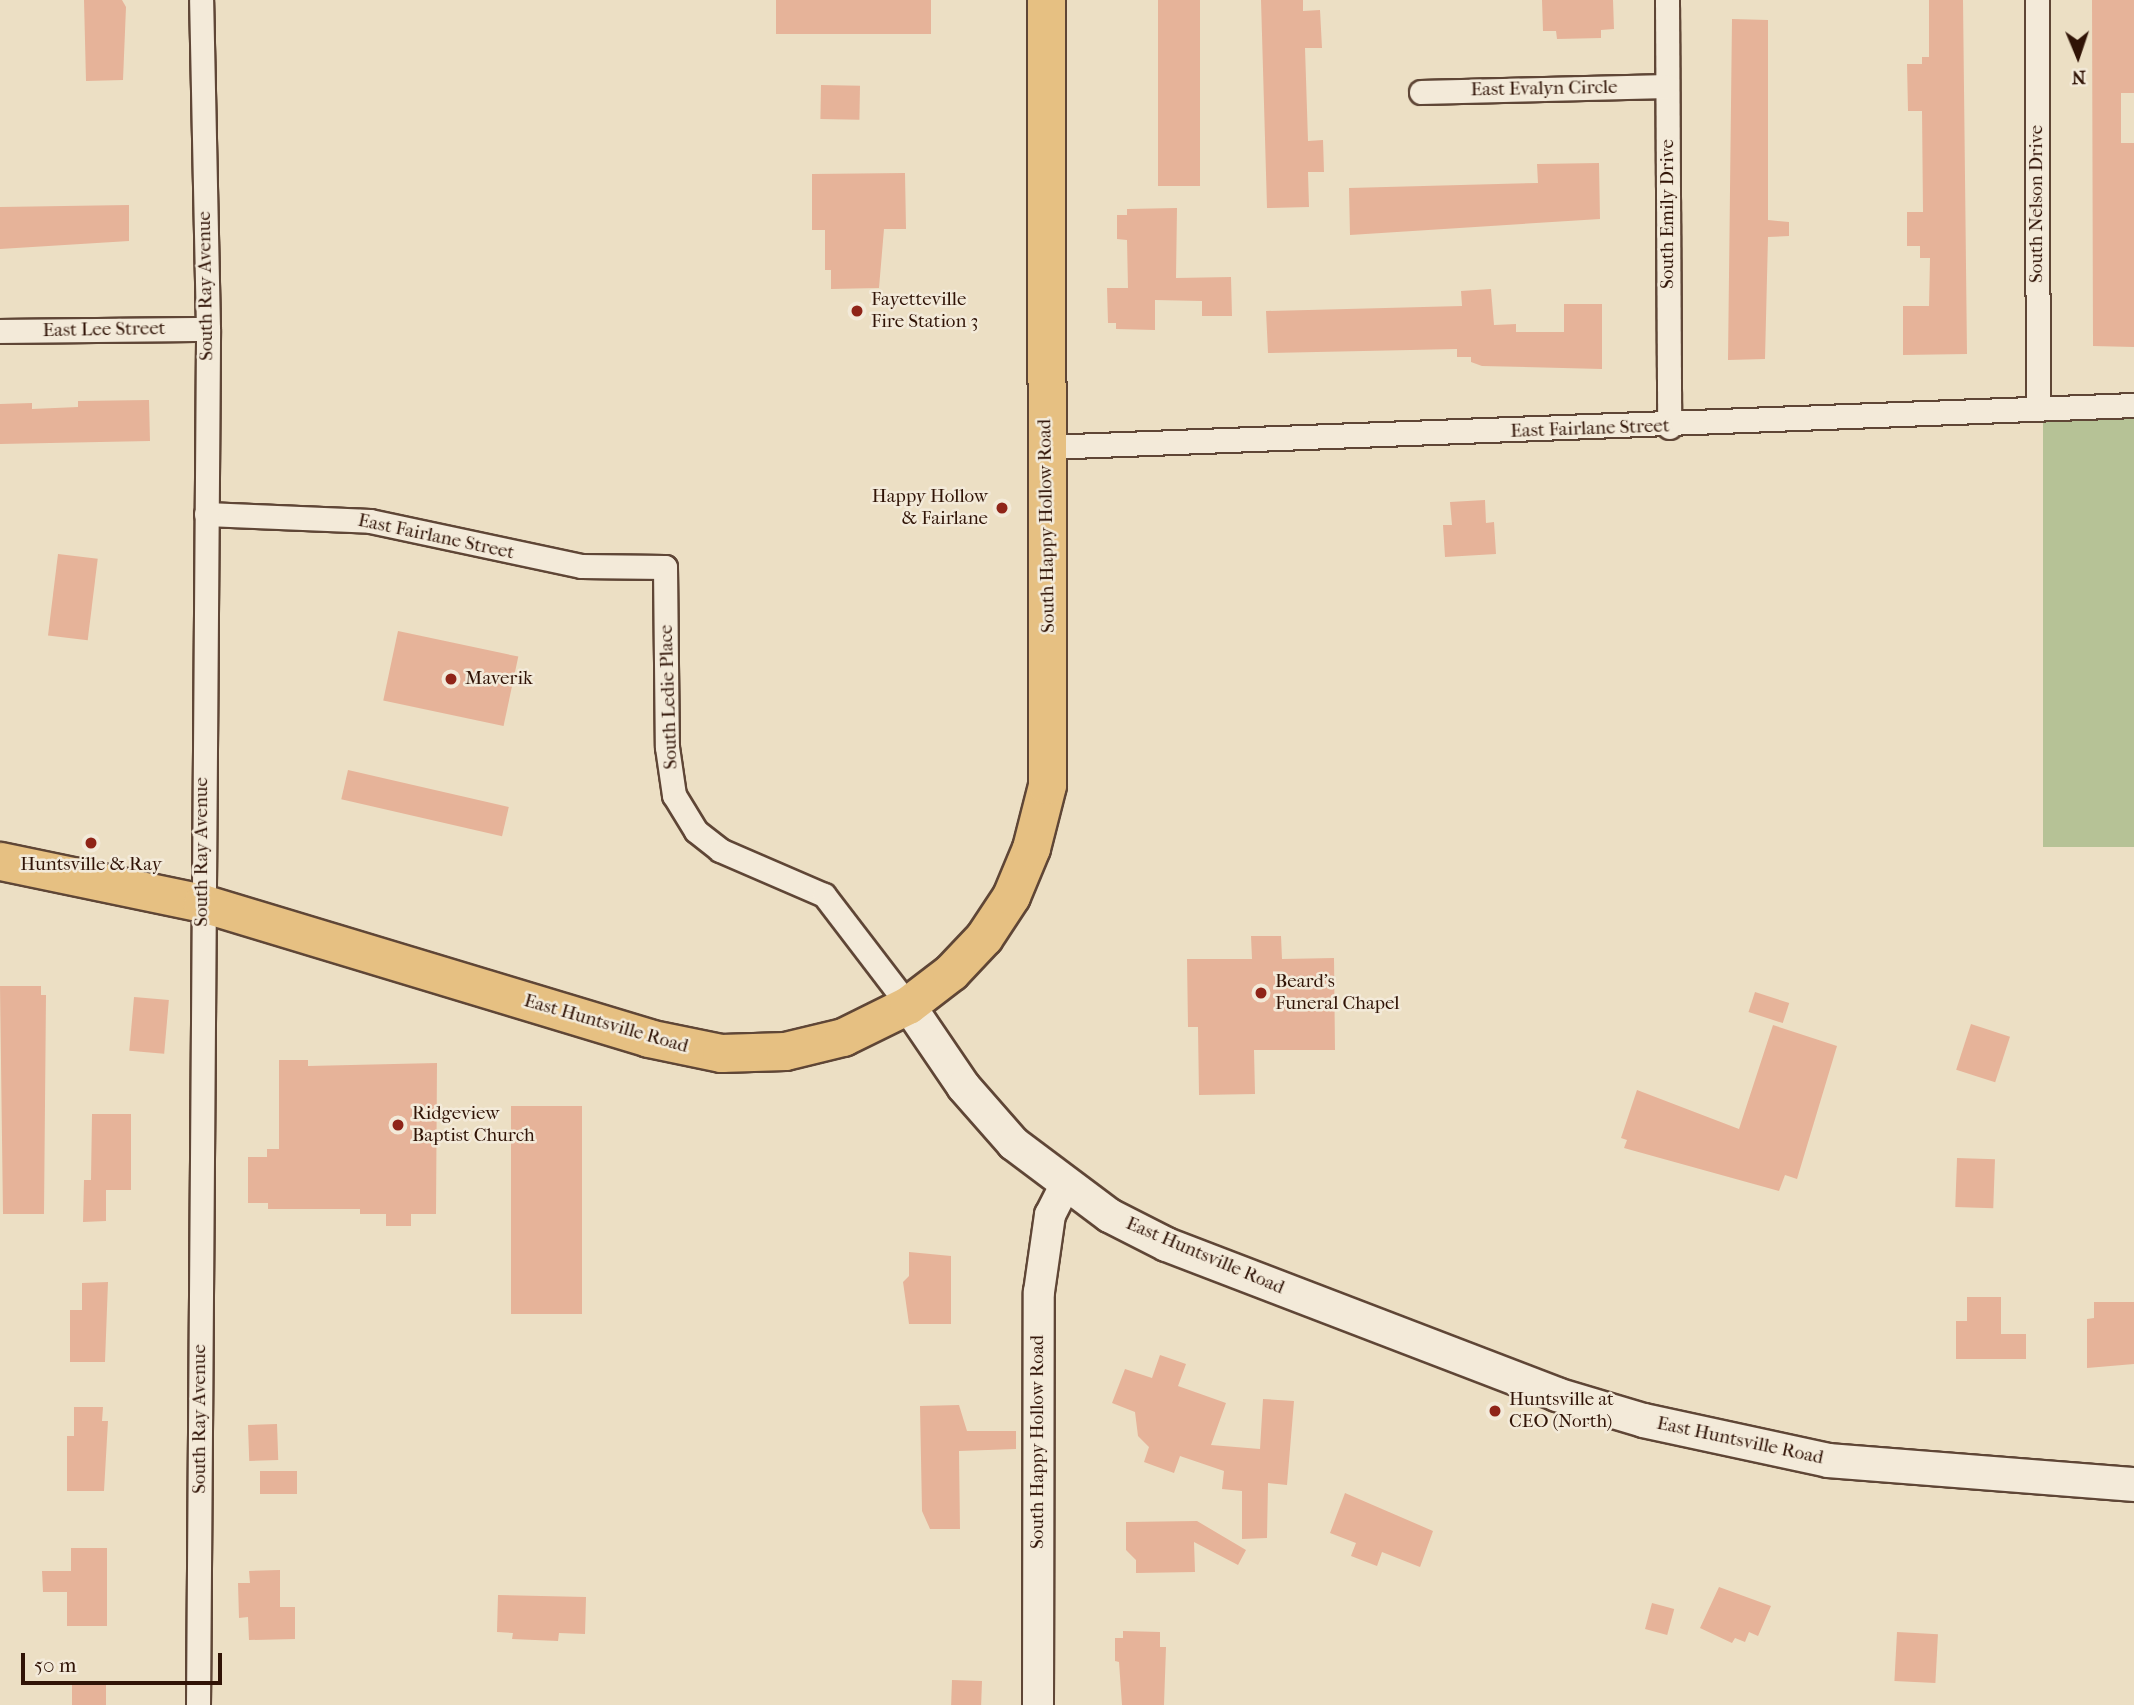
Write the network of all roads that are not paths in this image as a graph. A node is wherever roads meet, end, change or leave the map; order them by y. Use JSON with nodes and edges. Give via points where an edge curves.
{"nodes":[{"id":1,"x":201,"y":0,"type":"edge"},
{"id":2,"x":1046,"y":0,"type":"edge"},
{"id":3,"x":1667,"y":0,"type":"edge"},
{"id":4,"x":2037,"y":0,"type":"edge"},
{"id":5,"x":1667,"y":86,"type":"junction"},
{"id":6,"x":1421,"y":92,"type":"dead end"},
{"id":7,"x":208,"y":329,"type":"junction"},
{"id":8,"x":0,"y":331,"type":"edge"},
{"id":9,"x":2134,"y":405,"type":"edge"},
{"id":10,"x":2038,"y":408,"type":"junction"},
{"id":11,"x":1669,"y":427,"type":"junction"},
{"id":12,"x":1046,"y":447,"type":"junction"},
{"id":13,"x":206,"y":514,"type":"junction"},
{"id":14,"x":665,"y":567,"type":"joint"},
{"id":15,"x":0,"y":861,"type":"edge"},
{"id":16,"x":202,"y":903,"type":"junction"},
{"id":17,"x":908,"y":1005,"type":"junction"},
{"id":18,"x":1066,"y":1184,"type":"junction"},
{"id":19,"x":2134,"y":1484,"type":"edge"},
{"id":20,"x":198,"y":1705,"type":"edge"},
{"id":21,"x":1038,"y":1705,"type":"edge"}],
"edges":[{"from":1,"to":7,"type":"street","name":"South Ray Avenue"},
{"from":2,"to":12,"type":"main road","name":"South Happy Hollow Road"},
{"from":3,"to":5,"type":"street","name":"South Emily Drive"},
{"from":4,"to":10,"type":"street","name":"South Nelson Drive"},
{"from":5,"to":6,"type":"street","name":"East Evalyn Circle"},
{"from":5,"to":11,"type":"street","name":"South Emily Drive"},
{"from":7,"to":8,"type":"street","name":"East Lee Street"},
{"from":7,"to":13,"type":"street","name":"South Ray Avenue"},
{"from":9,"to":10,"type":"street","name":"East Fairlane Street"},
{"from":10,"to":11,"type":"street","name":"East Fairlane Street"},
{"from":11,"to":12,"type":"street","name":"East Fairlane Street"},
{"from":12,"to":17,"type":"main road","name":"South Happy Hollow Road","via":[[1047,785],[1031,848],[1011,895],[976,946]]},
{"from":13,"to":14,"type":"street","name":"East Fairlane Street","via":[[346,518],[581,566]]},
{"from":13,"to":16,"type":"street","name":"South Ray Avenue"},
{"from":14,"to":17,"type":"street","name":"South Ledie Place","via":[[667,747],[674,795],[696,831],[720,850],[824,895]]},
{"from":15,"to":16,"type":"main road","name":"East Huntsville Road"},
{"from":16,"to":17,"type":"main road","name":"East Huntsville Road","via":[[648,1038],[721,1053],[785,1051],[843,1037]]},
{"from":16,"to":20,"type":"street","name":"South Ray Avenue"},
{"from":17,"to":18,"type":"main road","name":"East Huntsville Road","via":[[972,1096],[1013,1143]]},
{"from":18,"to":19,"type":"main road","name":"East Huntsville Road","via":[[1166,1244],[1556,1394],[1643,1420],[1828,1460]]},
{"from":18,"to":21,"type":"street","name":"South Happy Hollow Road","via":[[1050,1216],[1039,1292]]}]}
